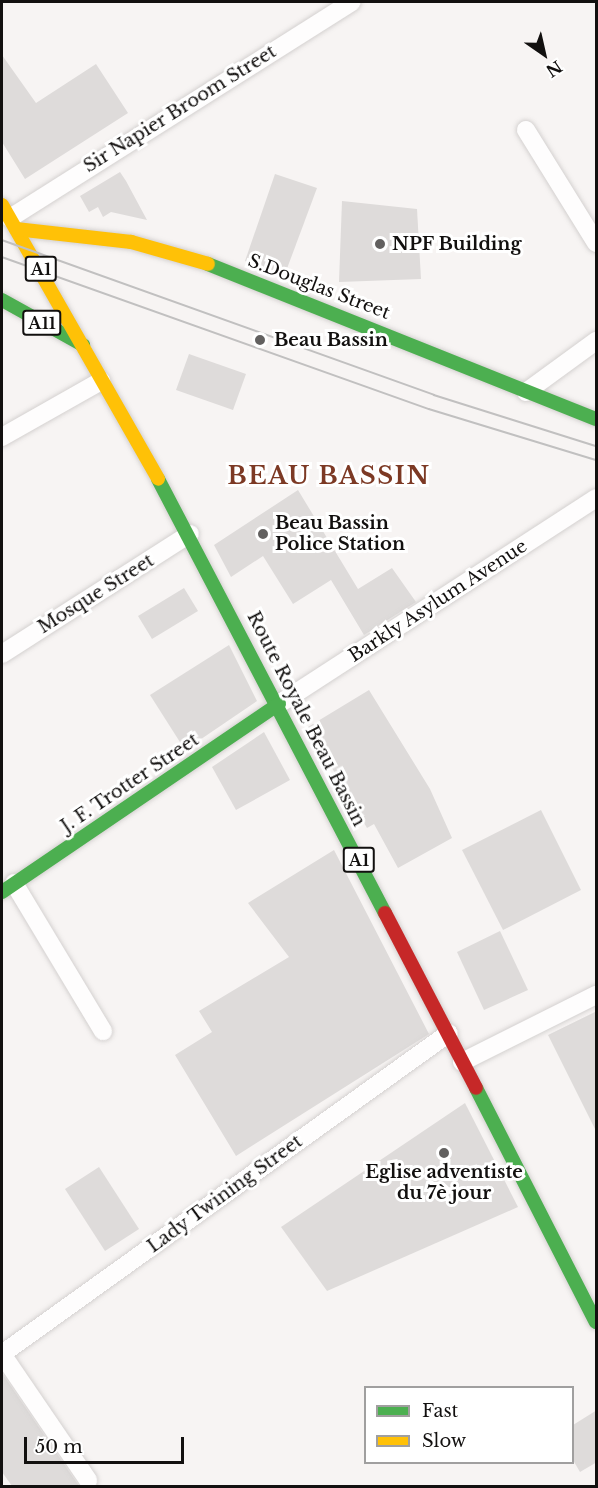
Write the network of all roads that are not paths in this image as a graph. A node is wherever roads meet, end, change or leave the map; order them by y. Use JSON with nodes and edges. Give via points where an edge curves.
{"nodes":[{"id":1,"x":352,"y":2,"type":"edge"},
{"id":2,"x":526,"y":130,"type":"dead end"},
{"id":3,"x":9,"y":217,"type":"edge"},
{"id":4,"x":597,"y":243,"type":"edge"},
{"id":5,"x":2,"y":300,"type":"edge"},
{"id":6,"x":597,"y":341,"type":"edge"},
{"id":7,"x":83,"y":345,"type":"junction"},
{"id":8,"x":101,"y":381,"type":"junction"},
{"id":9,"x":526,"y":392,"type":"junction"},
{"id":10,"x":597,"y":419,"type":"edge"},
{"id":11,"x":2,"y":438,"type":"edge"},
{"id":12,"x":597,"y":498,"type":"edge"},
{"id":13,"x":190,"y":534,"type":"junction"},
{"id":14,"x":2,"y":654,"type":"edge"},
{"id":15,"x":279,"y":704,"type":"junction"},
{"id":16,"x":8,"y":887,"type":"edge"},
{"id":17,"x":597,"y":994,"type":"edge"},
{"id":18,"x":103,"y":1031,"type":"dead end"},
{"id":19,"x":449,"y":1033,"type":"junction"},
{"id":20,"x":462,"y":1062,"type":"junction"},
{"id":21,"x":597,"y":1322,"type":"edge"},
{"id":22,"x":2,"y":1354,"type":"edge"},
{"id":23,"x":88,"y":1480,"type":"dead end"}],
"edges":[{"from":1,"to":3,"type":"street","name":"Sir Napier Broom Street"},
{"from":2,"to":4,"type":"street"},
{"from":3,"to":7,"type":"main road","name":"Route Royale Beau Bassin","number":"A1"},
{"from":3,"to":9,"type":"main road","name":"S.Douglas Street","via":[[192,258],[380,329]]},
{"from":5,"to":7,"type":"main road","number":"A11"},
{"from":6,"to":9,"type":"street"},
{"from":7,"to":8,"type":"main road","name":"Route Royale Beau Bassin","number":"A1"},
{"from":8,"to":11,"type":"street"},
{"from":8,"to":13,"type":"main road","name":"Route Royale Beau Bassin","number":"A1"},
{"from":9,"to":10,"type":"main road","name":"S.Douglas Street"},
{"from":12,"to":15,"type":"street","name":"Barkly Asylum Avenue"},
{"from":13,"to":14,"type":"street","name":"Mosque Street"},
{"from":13,"to":15,"type":"main road","name":"Route Royale Beau Bassin","number":"A1"},
{"from":15,"to":16,"type":"main road","name":"J. F. Trotter Street"},
{"from":15,"to":19,"type":"main road","name":"Route Royale Beau Bassin","number":"A1"},
{"from":16,"to":18,"type":"street"},
{"from":17,"to":20,"type":"street"},
{"from":19,"to":20,"type":"main road","name":"Route Royale Beau Bassin","number":"A1"},
{"from":19,"to":22,"type":"street","name":"Lady Twining Street"},
{"from":20,"to":21,"type":"main road","name":"Route Royale Beau Bassin","number":"A1"},
{"from":22,"to":23,"type":"street"}]}
